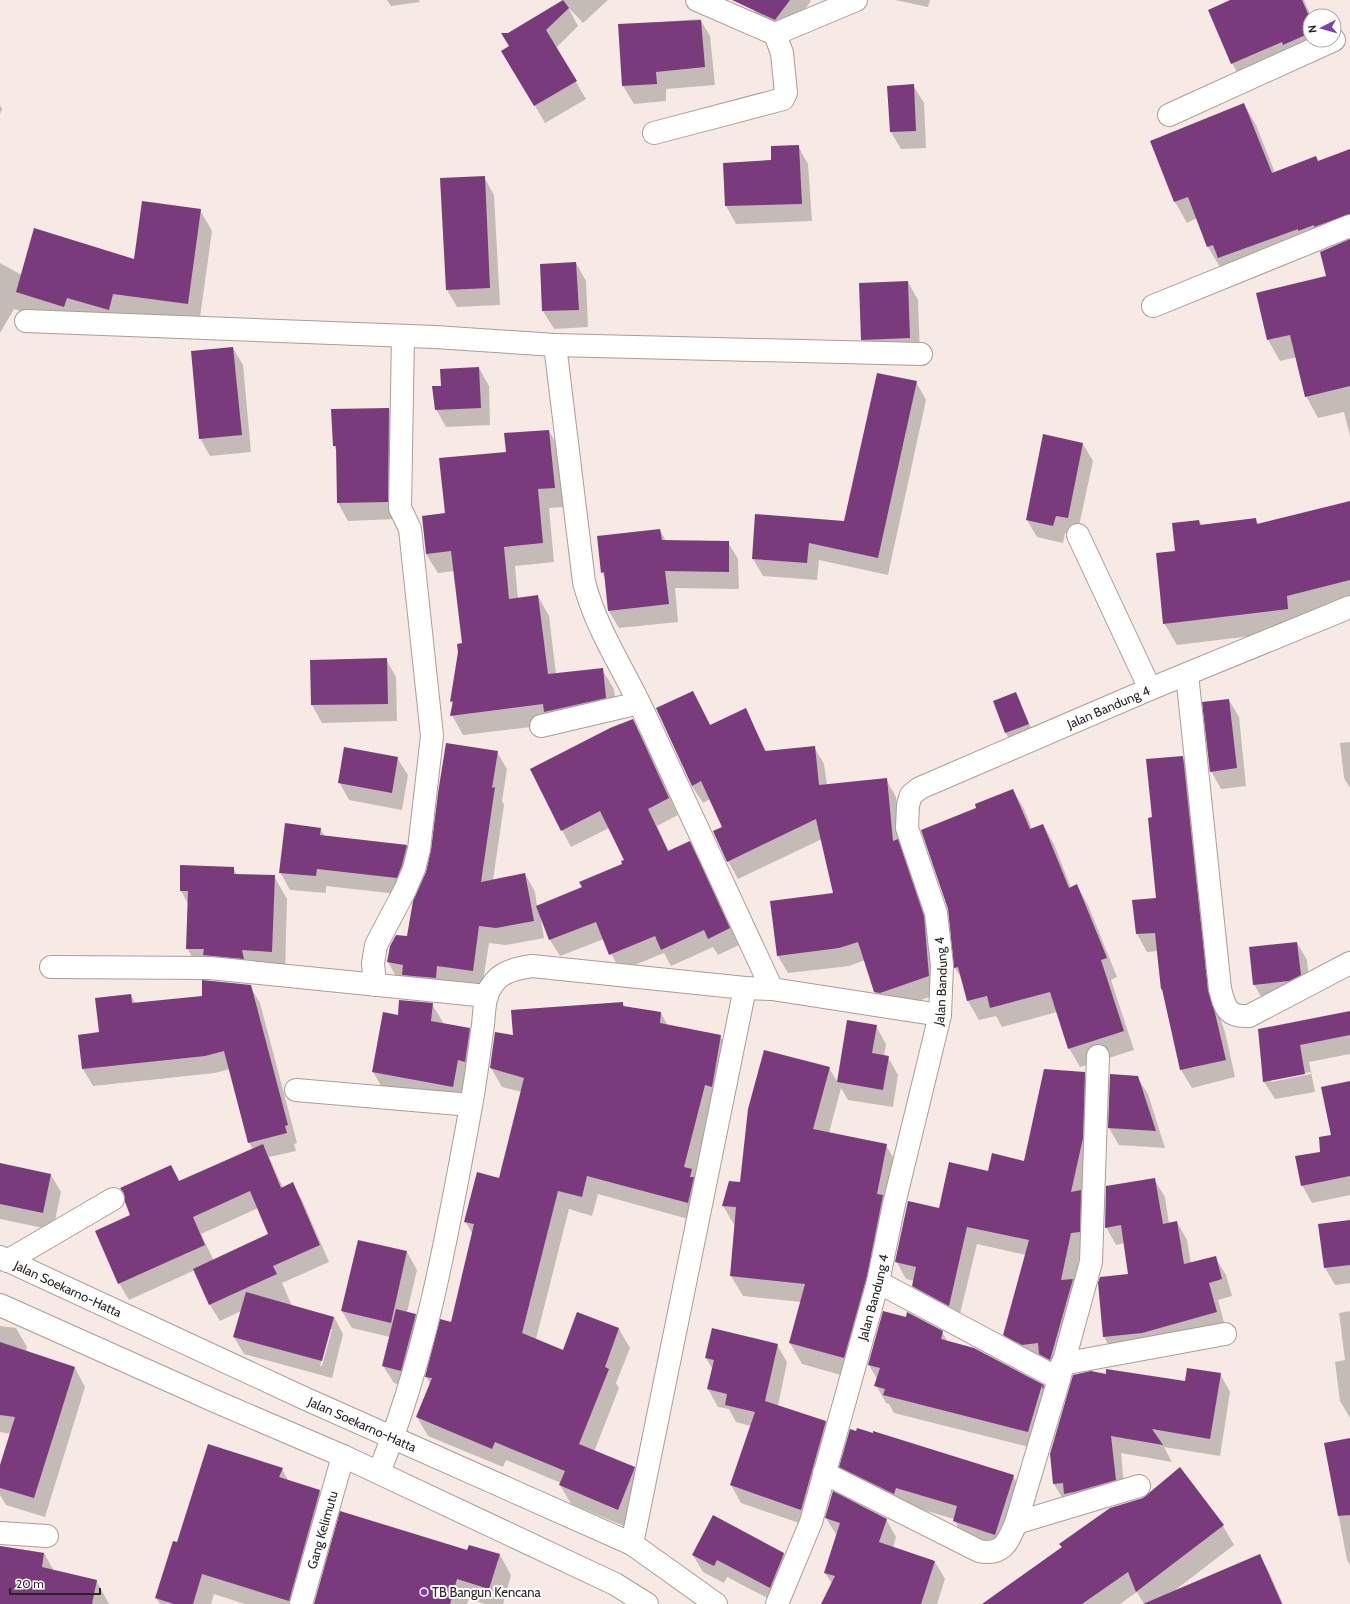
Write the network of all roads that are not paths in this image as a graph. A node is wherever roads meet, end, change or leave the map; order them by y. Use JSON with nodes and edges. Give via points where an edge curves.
{"nodes":[{"id":1,"x":697,"y":0,"type":"edge"},
{"id":2,"x":856,"y":0,"type":"edge"},
{"id":3,"x":778,"y":43,"type":"junction"},
{"id":4,"x":1316,"y":48,"type":"edge"},
{"id":5,"x":1169,"y":115,"type":"dead end"},
{"id":6,"x":654,"y":133,"type":"dead end"},
{"id":7,"x":1350,"y":226,"type":"edge"},
{"id":8,"x":1153,"y":306,"type":"dead end"},
{"id":9,"x":26,"y":320,"type":"dead end"},
{"id":10,"x":407,"y":336,"type":"junction"},
{"id":11,"x":555,"y":345,"type":"junction"},
{"id":12,"x":921,"y":354,"type":"dead end"},
{"id":13,"x":1078,"y":535,"type":"dead end"},
{"id":14,"x":1350,"y":606,"type":"edge"},
{"id":15,"x":1187,"y":674,"type":"junction"},
{"id":16,"x":1150,"y":689,"type":"junction"},
{"id":17,"x":639,"y":703,"type":"junction"},
{"id":18,"x":541,"y":726,"type":"dead end"},
{"id":19,"x":1350,"y":963,"type":"edge"},
{"id":20,"x":51,"y":967,"type":"dead end"},
{"id":21,"x":375,"y":985,"type":"junction"},
{"id":22,"x":744,"y":988,"type":"junction"},
{"id":23,"x":772,"y":989,"type":"junction"},
{"id":24,"x":487,"y":996,"type":"junction"},
{"id":25,"x":940,"y":1015,"type":"junction"},
{"id":26,"x":1098,"y":1056,"type":"dead end"},
{"id":27,"x":296,"y":1090,"type":"dead end"},
{"id":28,"x":471,"y":1105,"type":"junction"},
{"id":29,"x":113,"y":1199,"type":"dead end"},
{"id":30,"x":4,"y":1259,"type":"edge"},
{"id":31,"x":878,"y":1282,"type":"junction"},
{"id":32,"x":0,"y":1305,"type":"edge"},
{"id":33,"x":1225,"y":1334,"type":"dead end"},
{"id":34,"x":1061,"y":1372,"type":"junction"},
{"id":35,"x":393,"y":1438,"type":"junction"},
{"id":36,"x":343,"y":1456,"type":"junction"},
{"id":37,"x":379,"y":1472,"type":"junction"},
{"id":38,"x":824,"y":1473,"type":"junction"},
{"id":39,"x":1139,"y":1486,"type":"dead end"},
{"id":40,"x":1016,"y":1523,"type":"junction"},
{"id":41,"x":0,"y":1533,"type":"edge"},
{"id":42,"x":47,"y":1536,"type":"dead end"},
{"id":43,"x":632,"y":1544,"type":"junction"},
{"id":44,"x":301,"y":1604,"type":"edge"},
{"id":45,"x":648,"y":1604,"type":"edge"},
{"id":46,"x":716,"y":1604,"type":"edge"},
{"id":47,"x":776,"y":1604,"type":"edge"}],
"edges":[{"from":1,"to":3,"type":"street"},
{"from":2,"to":3,"type":"street"},
{"from":3,"to":6,"type":"street","via":[[786,81],[783,99]]},
{"from":4,"to":5,"type":"street"},
{"from":7,"to":8,"type":"street"},
{"from":9,"to":10,"type":"street"},
{"from":10,"to":11,"type":"street"},
{"from":10,"to":21,"type":"street","via":[[400,508],[410,529],[432,736],[419,849],[405,890],[376,945],[373,963]]},
{"from":11,"to":12,"type":"street"},
{"from":11,"to":17,"type":"street","via":[[584,582],[598,625]]},
{"from":13,"to":16,"type":"street"},
{"from":14,"to":15,"type":"street","name":"Jalan Bandung 4"},
{"from":15,"to":16,"type":"street","name":"Jalan Bandung 4"},
{"from":15,"to":19,"type":"street","via":[[1220,989],[1225,1007],[1231,1013],[1250,1016]]},
{"from":16,"to":25,"type":"street","name":"Jalan Bandung 4","via":[[920,788],[911,795],[907,828],[931,895],[940,938]]},
{"from":17,"to":18,"type":"street"},
{"from":17,"to":23,"type":"street"},
{"from":20,"to":21,"type":"street","via":[[210,968]]},
{"from":21,"to":24,"type":"street"},
{"from":22,"to":23,"type":"street"},
{"from":22,"to":24,"type":"street","via":[[532,966],[506,972],[496,979]]},
{"from":22,"to":43,"type":"street"},
{"from":23,"to":25,"type":"street"},
{"from":24,"to":28,"type":"street"},
{"from":25,"to":31,"type":"street","name":"Jalan Bandung 4","via":[[894,1204]]},
{"from":26,"to":34,"type":"street","via":[[1091,1262]]},
{"from":27,"to":28,"type":"street"},
{"from":28,"to":35,"type":"street","via":[[429,1319],[417,1366]]},
{"from":29,"to":30,"type":"street"},
{"from":30,"to":35,"type":"street","name":"Jalan Soekarno-Hatta"},
{"from":31,"to":34,"type":"street"},
{"from":31,"to":38,"type":"street","name":"Jalan Bandung 4"},
{"from":32,"to":36,"type":"street"},
{"from":33,"to":34,"type":"street"},
{"from":34,"to":40,"type":"street"},
{"from":35,"to":37,"type":"street"},
{"from":35,"to":43,"type":"street","name":"Jalan Soekarno-Hatta"},
{"from":36,"to":37,"type":"street"},
{"from":36,"to":44,"type":"street","name":"Gang Kelimutu"},
{"from":37,"to":45,"type":"street","via":[[615,1584]]},
{"from":38,"to":40,"type":"street","via":[[978,1551],[988,1553],[1003,1547]]},
{"from":38,"to":47,"type":"street","name":"Jalan Bandung 4","via":[[811,1522]]},
{"from":39,"to":40,"type":"street"},
{"from":41,"to":42,"type":"street"},
{"from":43,"to":46,"type":"street","name":"Jalan Soekarno-Hatta"}]}
